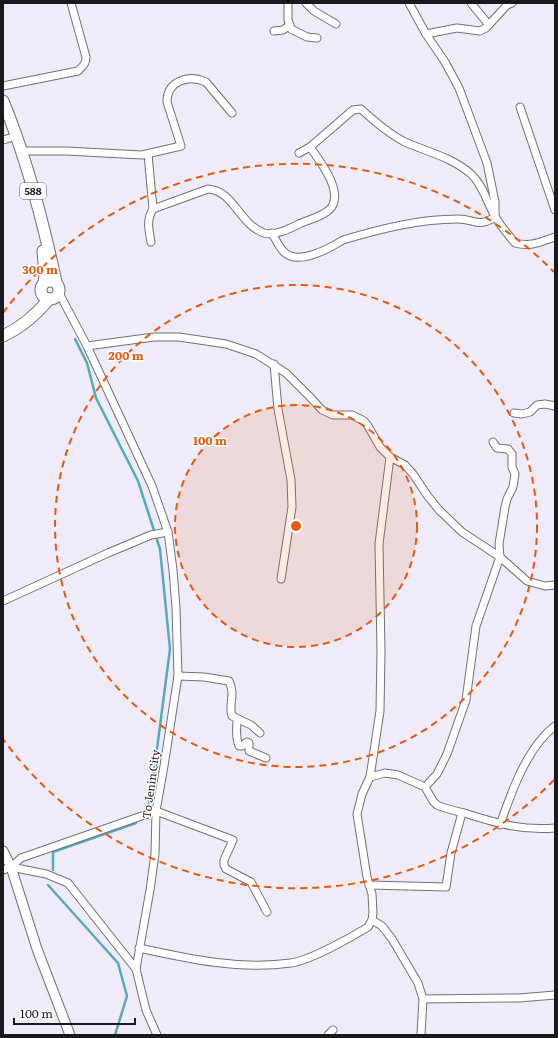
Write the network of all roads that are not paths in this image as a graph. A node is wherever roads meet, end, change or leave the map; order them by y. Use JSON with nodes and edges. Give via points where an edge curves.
{"nodes":[{"id":1,"x":71,"y":3,"type":"edge"},
{"id":2,"x":288,"y":3,"type":"edge"},
{"id":3,"x":306,"y":3,"type":"edge"},
{"id":4,"x":409,"y":3,"type":"edge"},
{"id":5,"x":471,"y":3,"type":"edge"},
{"id":6,"x":512,"y":3,"type":"edge"},
{"id":7,"x":336,"y":24,"type":"dead end"},
{"id":8,"x":290,"y":25,"type":"junction"},
{"id":9,"x":489,"y":25,"type":"junction"},
{"id":10,"x":274,"y":31,"type":"dead end"},
{"id":11,"x":426,"y":34,"type":"junction"},
{"id":12,"x":318,"y":38,"type":"dead end"},
{"id":13,"x":3,"y":86,"type":"edge"},
{"id":14,"x":3,"y":101,"type":"edge"},
{"id":15,"x":520,"y":107,"type":"dead end"},
{"id":16,"x":232,"y":113,"type":"dead end"},
{"id":17,"x":3,"y":120,"type":"edge"},
{"id":18,"x":7,"y":139,"type":"edge"},
{"id":19,"x":310,"y":147,"type":"junction"},
{"id":20,"x":21,"y":151,"type":"junction"},
{"id":21,"x":299,"y":153,"type":"dead end"},
{"id":22,"x":148,"y":154,"type":"junction"},
{"id":23,"x":153,"y":209,"type":"junction"},
{"id":24,"x":555,"y":210,"type":"edge"},
{"id":25,"x":495,"y":216,"type":"junction"},
{"id":26,"x":272,"y":233,"type":"junction"},
{"id":27,"x":555,"y":237,"type":"edge"},
{"id":28,"x":151,"y":242,"type":"dead end"},
{"id":29,"x":44,"y":283,"type":"junction"},
{"id":30,"x":55,"y":291,"type":"junction"},
{"id":31,"x":3,"y":336,"type":"edge"},
{"id":32,"x":87,"y":346,"type":"junction"},
{"id":33,"x":274,"y":364,"type":"junction"},
{"id":34,"x":555,"y":406,"type":"edge"},
{"id":35,"x":514,"y":413,"type":"dead end"},
{"id":36,"x":493,"y":442,"type":"dead end"},
{"id":37,"x":390,"y":457,"type":"junction"},
{"id":38,"x":168,"y":532,"type":"junction"},
{"id":39,"x":500,"y":557,"type":"junction"},
{"id":40,"x":280,"y":579,"type":"dead end"},
{"id":41,"x":555,"y":585,"type":"edge"},
{"id":42,"x":3,"y":600,"type":"edge"},
{"id":43,"x":178,"y":676,"type":"junction"},
{"id":44,"x":237,"y":719,"type":"junction"},
{"id":45,"x":555,"y":726,"type":"edge"},
{"id":46,"x":260,"y":733,"type":"dead end"},
{"id":47,"x":266,"y":758,"type":"dead end"},
{"id":48,"x":370,"y":776,"type":"junction"},
{"id":49,"x":425,"y":787,"type":"junction"},
{"id":50,"x":156,"y":810,"type":"junction"},
{"id":51,"x":462,"y":813,"type":"junction"},
{"id":52,"x":500,"y":825,"type":"junction"},
{"id":53,"x":555,"y":828,"type":"edge"},
{"id":54,"x":3,"y":851,"type":"edge"},
{"id":55,"x":7,"y":869,"type":"edge"},
{"id":56,"x":369,"y":885,"type":"junction"},
{"id":57,"x":267,"y":912,"type":"dead end"},
{"id":58,"x":372,"y":920,"type":"junction"},
{"id":59,"x":139,"y":948,"type":"junction"},
{"id":60,"x":136,"y":969,"type":"junction"},
{"id":61,"x":555,"y":995,"type":"edge"},
{"id":62,"x":423,"y":999,"type":"junction"},
{"id":63,"x":70,"y":1035,"type":"edge"},
{"id":64,"x":156,"y":1035,"type":"edge"},
{"id":65,"x":421,"y":1035,"type":"edge"}],
"edges":[{"from":1,"to":13,"type":"street","via":[[86,57],[83,67],[78,71]]},
{"from":2,"to":8,"type":"street"},
{"from":3,"to":7,"type":"street"},
{"from":4,"to":11,"type":"street"},
{"from":5,"to":9,"type":"street"},
{"from":6,"to":9,"type":"street","via":[[507,5]]},
{"from":8,"to":10,"type":"street","via":[[283,30]]},
{"from":8,"to":12,"type":"street","via":[[291,29],[299,34]]},
{"from":9,"to":11,"type":"street","via":[[480,31],[457,28]]},
{"from":11,"to":25,"type":"street","via":[[460,88],[488,163]]},
{"from":14,"to":20,"type":"main road","number":"588"},
{"from":15,"to":24,"type":"street"},
{"from":16,"to":22,"type":"street","via":[[206,82],[189,78],[180,80],[169,89],[167,102],[181,146]]},
{"from":17,"to":18,"type":"main road","number":"588"},
{"from":18,"to":29,"type":"main road","number":"588","via":[[18,159],[40,238],[44,258]]},
{"from":19,"to":21,"type":"street"},
{"from":19,"to":25,"type":"street","via":[[354,110],[361,110],[404,141],[437,154],[472,174]]},
{"from":19,"to":26,"type":"street","via":[[332,183],[332,205],[322,214]]},
{"from":20,"to":22,"type":"street"},
{"from":20,"to":30,"type":"main road","number":"588","via":[[40,214]]},
{"from":22,"to":23,"type":"street"},
{"from":23,"to":26,"type":"street","via":[[213,189],[228,198],[245,220],[254,227],[263,233]]},
{"from":23,"to":28,"type":"street","via":[[148,222]]},
{"from":25,"to":26,"type":"street","via":[[480,223],[459,219],[421,221],[343,240],[316,254],[302,257],[288,256]]},
{"from":25,"to":27,"type":"street","via":[[515,243],[533,245]]},
{"from":29,"to":30,"type":"main road","via":[[50,280]]},
{"from":29,"to":30,"type":"main road","via":[[42,294]]},
{"from":30,"to":31,"type":"main road","via":[[38,313]]},
{"from":30,"to":32,"type":"street","name":"To Jenin City"},
{"from":32,"to":33,"type":"street","via":[[154,337],[179,337],[226,344],[256,354]]},
{"from":32,"to":38,"type":"street","name":"To Jenin City","via":[[152,486]]},
{"from":33,"to":37,"type":"street","via":[[322,410],[333,415],[352,415],[364,421],[380,447]]},
{"from":33,"to":40,"type":"street","via":[[278,410],[291,480],[292,507]]},
{"from":34,"to":35,"type":"street","via":[[537,405],[530,412]]},
{"from":36,"to":39,"type":"street","via":[[497,448],[508,449],[512,454],[515,474],[505,507],[499,544]]},
{"from":37,"to":39,"type":"street","via":[[405,465],[426,495],[462,532]]},
{"from":37,"to":48,"type":"street","via":[[379,544],[380,711]]},
{"from":38,"to":42,"type":"street","via":[[151,535]]},
{"from":38,"to":43,"type":"street","name":"To Jenin City","via":[[176,608]]},
{"from":39,"to":41,"type":"street","via":[[527,581],[545,586]]},
{"from":39,"to":49,"type":"street","via":[[476,626],[466,700],[447,754],[437,774]]},
{"from":43,"to":44,"type":"street","via":[[229,681],[233,694],[231,712]]},
{"from":43,"to":50,"type":"street","name":"To Jenin City"},
{"from":44,"to":46,"type":"street","via":[[251,725]]},
{"from":44,"to":47,"type":"street","via":[[236,739],[239,746],[247,742],[249,751]]},
{"from":45,"to":52,"type":"street","via":[[538,744],[522,770]]},
{"from":48,"to":49,"type":"street","via":[[385,773]]},
{"from":48,"to":56,"type":"street","via":[[357,814]]},
{"from":49,"to":51,"type":"street","via":[[437,805]]},
{"from":50,"to":55,"type":"street","via":[[21,858]]},
{"from":50,"to":57,"type":"street","via":[[233,840],[224,865],[226,869],[251,882]]},
{"from":50,"to":59,"type":"street","name":"To Jenin City","via":[[155,854]]},
{"from":51,"to":52,"type":"street"},
{"from":51,"to":56,"type":"street","via":[[451,853],[446,887]]},
{"from":52,"to":53,"type":"street","via":[[522,829]]},
{"from":54,"to":55,"type":"street"},
{"from":55,"to":60,"type":"street","via":[[46,874],[68,883]]},
{"from":55,"to":63,"type":"street"},
{"from":56,"to":58,"type":"street","via":[[372,894]]},
{"from":58,"to":59,"type":"street","via":[[364,930],[292,963],[230,965]]},
{"from":58,"to":62,"type":"street","via":[[382,926],[392,939],[418,982]]},
{"from":59,"to":60,"type":"street","name":"To Jenin City"},
{"from":60,"to":64,"type":"street","name":"To Jenin City","via":[[146,1010]]},
{"from":61,"to":62,"type":"street"},
{"from":62,"to":65,"type":"street"}]}
